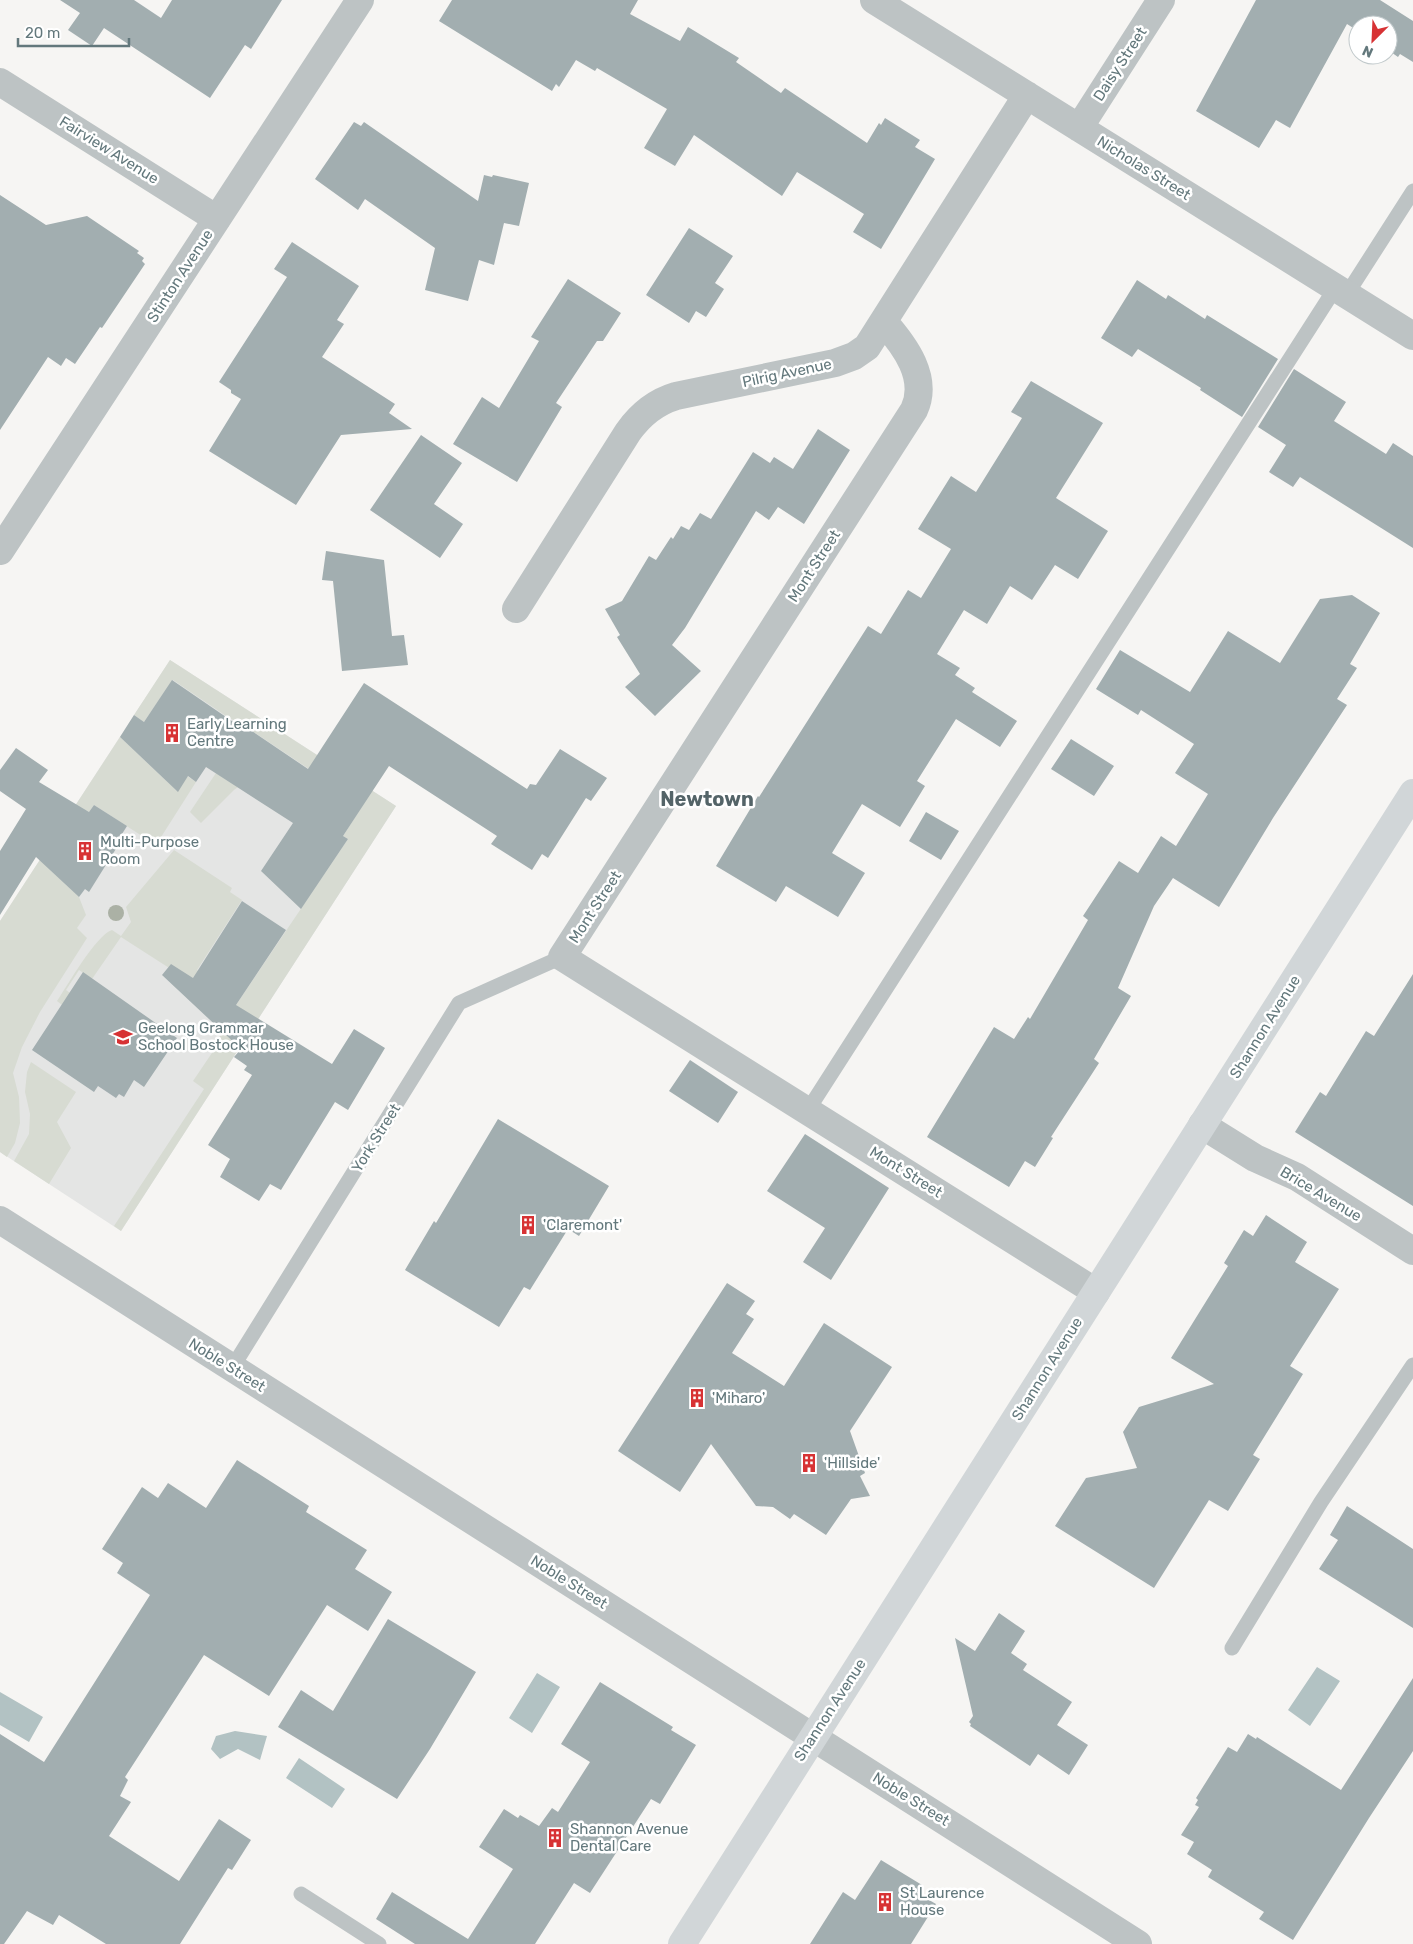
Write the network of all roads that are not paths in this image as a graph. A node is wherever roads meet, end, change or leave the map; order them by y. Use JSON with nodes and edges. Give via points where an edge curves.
{"nodes":[{"id":1,"x":360,"y":0,"type":"edge"},
{"id":2,"x":874,"y":0,"type":"edge"},
{"id":3,"x":1161,"y":0,"type":"edge"},
{"id":4,"x":0,"y":82,"type":"edge"},
{"id":5,"x":1027,"y":95,"type":"junction"},
{"id":6,"x":1079,"y":128,"type":"junction"},
{"id":7,"x":1413,"y":191,"type":"edge"},
{"id":8,"x":217,"y":218,"type":"junction"},
{"id":9,"x":1341,"y":291,"type":"junction"},
{"id":10,"x":884,"y":322,"type":"junction"},
{"id":11,"x":1413,"y":336,"type":"edge"},
{"id":12,"x":0,"y":551,"type":"edge"},
{"id":13,"x":516,"y":610,"type":"dead end"},
{"id":14,"x":1413,"y":793,"type":"edge"},
{"id":15,"x":562,"y":957,"type":"junction"},
{"id":16,"x":808,"y":1110,"type":"junction"},
{"id":17,"x":1202,"y":1125,"type":"junction"},
{"id":18,"x":0,"y":1220,"type":"edge"},
{"id":19,"x":1413,"y":1251,"type":"edge"},
{"id":20,"x":1096,"y":1292,"type":"junction"},
{"id":21,"x":1413,"y":1364,"type":"edge"},
{"id":22,"x":232,"y":1368,"type":"junction"},
{"id":23,"x":1232,"y":1648,"type":"dead end"},
{"id":24,"x":813,"y":1737,"type":"junction"},
{"id":25,"x":301,"y":1894,"type":"dead end"},
{"id":26,"x":379,"y":1944,"type":"edge"},
{"id":27,"x":682,"y":1944,"type":"edge"},
{"id":28,"x":1138,"y":1944,"type":"edge"}],
"edges":[{"from":1,"to":8,"type":"street","name":"Stinton Avenue"},
{"from":2,"to":5,"type":"street","name":"Nicholas Street"},
{"from":3,"to":6,"type":"street","name":"Daisy Street"},
{"from":4,"to":8,"type":"street","name":"Fairview Avenue"},
{"from":5,"to":6,"type":"street","name":"Nicholas Street"},
{"from":5,"to":10,"type":"street","name":"Pilrig Avenue"},
{"from":6,"to":9,"type":"street","name":"Nicholas Street"},
{"from":7,"to":9,"type":"lane"},
{"from":8,"to":12,"type":"street","name":"Stinton Avenue"},
{"from":9,"to":11,"type":"street","name":"Nicholas Street"},
{"from":9,"to":16,"type":"lane"},
{"from":10,"to":13,"type":"street","name":"Pilrig Avenue","via":[[867,347],[854,356],[835,363],[670,398],[641,416]]},
{"from":10,"to":15,"type":"street","name":"Mont Street","via":[[905,347],[914,368],[920,392],[914,410]]},
{"from":14,"to":17,"type":"main road","name":"Shannon Avenue"},
{"from":15,"to":16,"type":"street","name":"Mont Street"},
{"from":15,"to":22,"type":"lane","name":"York Street","via":[[459,1003]]},
{"from":16,"to":20,"type":"street","name":"Mont Street"},
{"from":17,"to":19,"type":"street","name":"Brice Avenue","via":[[1255,1158],[1297,1176]]},
{"from":17,"to":20,"type":"main road","name":"Shannon Avenue"},
{"from":18,"to":22,"type":"street","name":"Noble Street"},
{"from":20,"to":24,"type":"main road","name":"Shannon Avenue"},
{"from":21,"to":23,"type":"lane","via":[[1321,1502]]},
{"from":22,"to":24,"type":"street","name":"Noble Street"},
{"from":24,"to":27,"type":"main road","name":"Shannon Avenue"},
{"from":24,"to":28,"type":"street","name":"Noble Street"},
{"from":25,"to":26,"type":"lane"}]}
